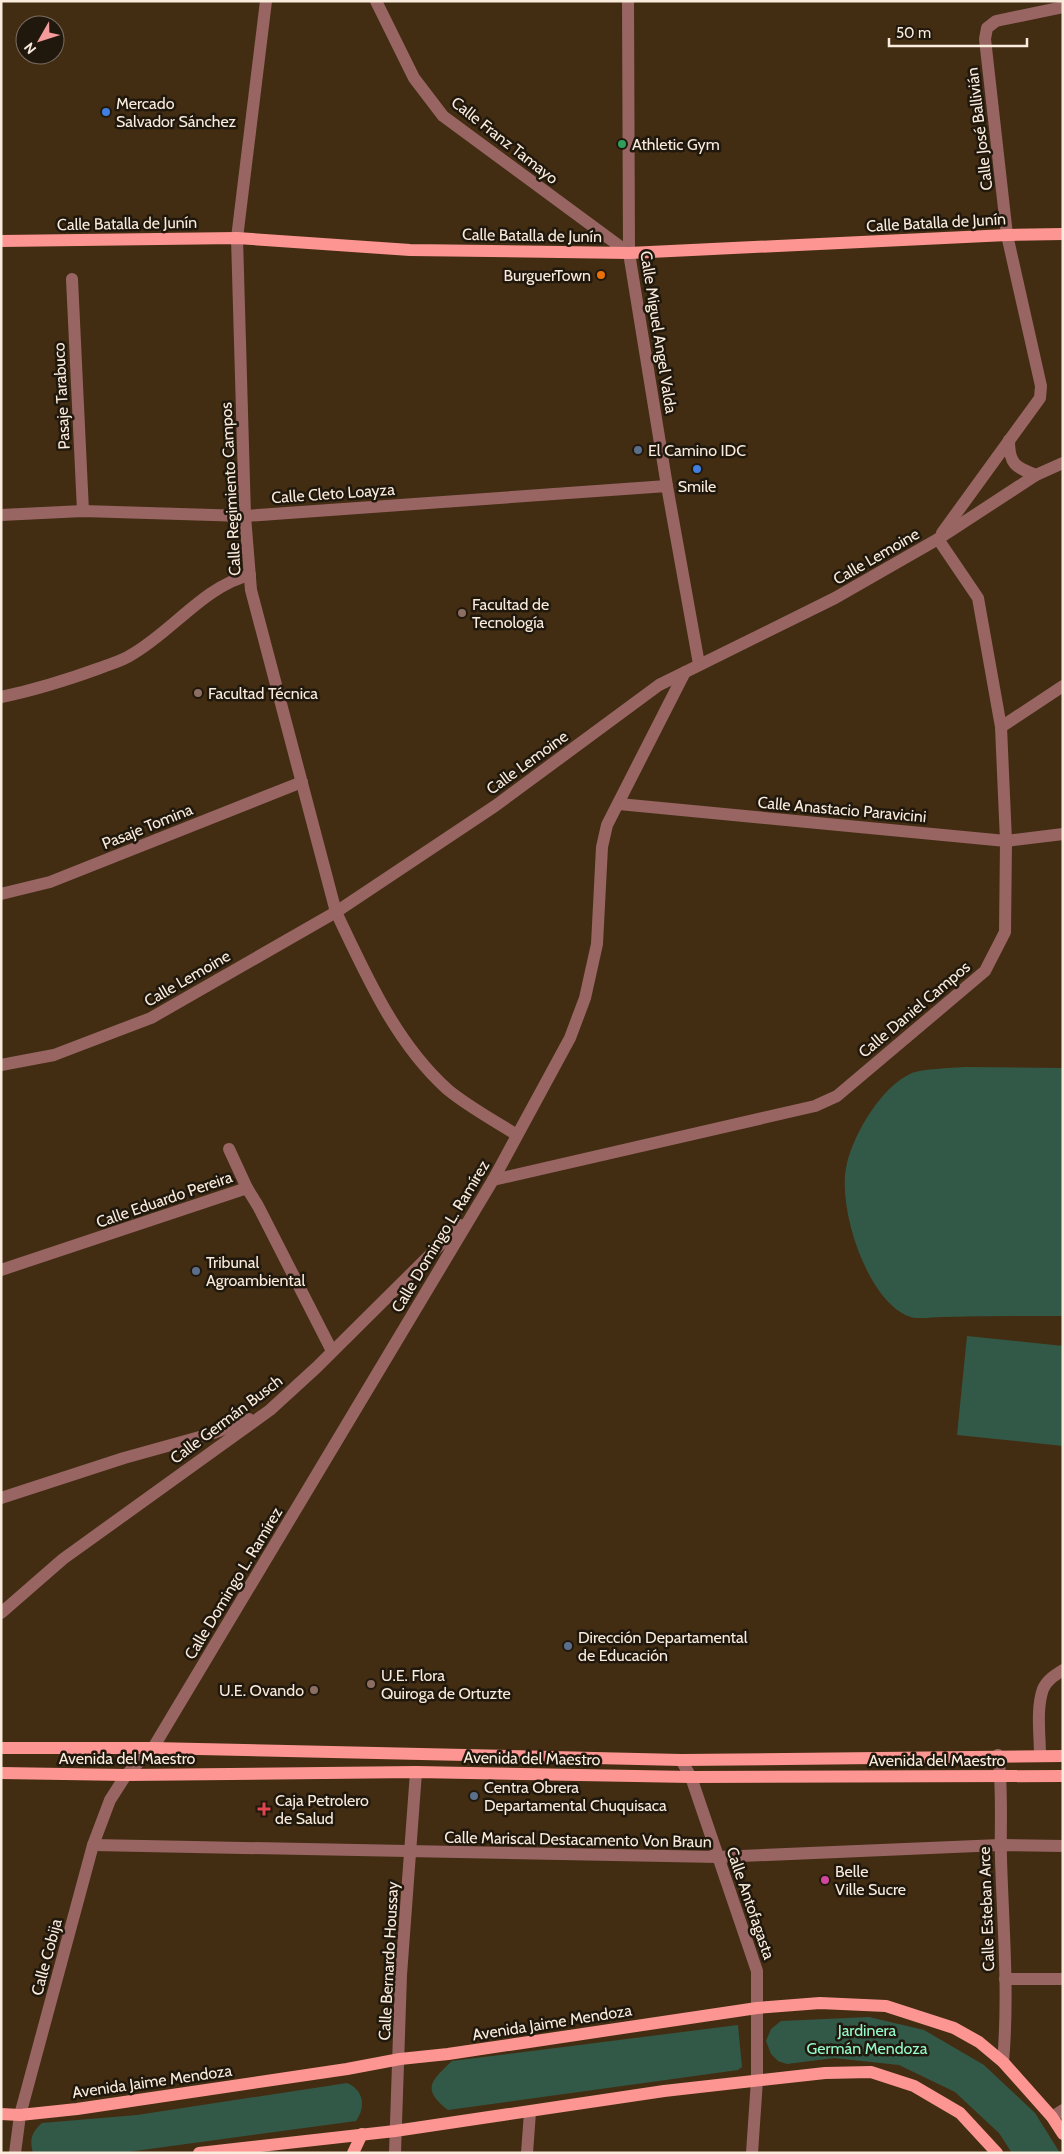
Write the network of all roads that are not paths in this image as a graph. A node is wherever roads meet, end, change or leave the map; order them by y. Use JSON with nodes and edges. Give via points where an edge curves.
{"nodes":[{"id":1,"x":266,"y":1,"type":"edge"},
{"id":2,"x":376,"y":1,"type":"edge"},
{"id":3,"x":628,"y":1,"type":"edge"},
{"id":4,"x":1063,"y":7,"type":"edge"},
{"id":5,"x":1007,"y":234,"type":"junction"},
{"id":6,"x":1063,"y":234,"type":"edge"},
{"id":7,"x":236,"y":238,"type":"junction"},
{"id":8,"x":1,"y":240,"type":"edge"},
{"id":9,"x":629,"y":253,"type":"junction"},
{"id":10,"x":72,"y":279,"type":"dead end"},
{"id":11,"x":1009,"y":440,"type":"junction"},
{"id":12,"x":1063,"y":464,"type":"edge"},
{"id":13,"x":1036,"y":475,"type":"junction"},
{"id":14,"x":667,"y":486,"type":"junction"},
{"id":15,"x":82,"y":511,"type":"junction"},
{"id":16,"x":1,"y":514,"type":"edge"},
{"id":17,"x":245,"y":516,"type":"junction"},
{"id":18,"x":938,"y":539,"type":"junction"},
{"id":19,"x":250,"y":575,"type":"junction"},
{"id":20,"x":698,"y":664,"type":"junction"},
{"id":21,"x":685,"y":672,"type":"junction"},
{"id":22,"x":1063,"y":686,"type":"edge"},
{"id":23,"x":1,"y":697,"type":"edge"},
{"id":24,"x":1001,"y":727,"type":"junction"},
{"id":25,"x":302,"y":782,"type":"junction"},
{"id":26,"x":619,"y":804,"type":"junction"},
{"id":27,"x":1063,"y":834,"type":"edge"},
{"id":28,"x":1006,"y":841,"type":"junction"},
{"id":29,"x":1,"y":894,"type":"edge"},
{"id":30,"x":336,"y":912,"type":"junction"},
{"id":31,"x":1,"y":1065,"type":"edge"},
{"id":32,"x":517,"y":1135,"type":"junction"},
{"id":33,"x":229,"y":1149,"type":"dead end"},
{"id":34,"x":493,"y":1180,"type":"junction"},
{"id":35,"x":247,"y":1188,"type":"junction"},
{"id":36,"x":474,"y":1211,"type":"junction"},
{"id":37,"x":1,"y":1270,"type":"edge"},
{"id":38,"x":332,"y":1352,"type":"junction"},
{"id":39,"x":270,"y":1410,"type":"junction"},
{"id":40,"x":2,"y":1496,"type":"edge"},
{"id":41,"x":1,"y":1613,"type":"edge"},
{"id":42,"x":1063,"y":1670,"type":"edge"},
{"id":43,"x":1,"y":1748,"type":"edge"},
{"id":44,"x":153,"y":1748,"type":"junction"},
{"id":45,"x":998,"y":1755,"type":"junction"},
{"id":46,"x":1040,"y":1756,"type":"junction"},
{"id":47,"x":1063,"y":1756,"type":"edge"},
{"id":48,"x":681,"y":1760,"type":"junction"},
{"id":49,"x":416,"y":1772,"type":"junction"},
{"id":50,"x":1,"y":1773,"type":"edge"},
{"id":51,"x":126,"y":1775,"type":"junction"},
{"id":52,"x":1002,"y":1776,"type":"junction"},
{"id":53,"x":1063,"y":1776,"type":"edge"},
{"id":54,"x":691,"y":1777,"type":"junction"},
{"id":55,"x":93,"y":1845,"type":"junction"},
{"id":56,"x":1000,"y":1845,"type":"junction"},
{"id":57,"x":1063,"y":1846,"type":"edge"},
{"id":58,"x":411,"y":1852,"type":"junction"},
{"id":59,"x":718,"y":1857,"type":"junction"},
{"id":60,"x":1005,"y":1979,"type":"junction"},
{"id":61,"x":1063,"y":1979,"type":"edge"},
{"id":62,"x":757,"y":2008,"type":"junction"},
{"id":63,"x":400,"y":2059,"type":"junction"},
{"id":64,"x":1002,"y":2062,"type":"junction"},
{"id":65,"x":757,"y":2080,"type":"junction"},
{"id":66,"x":530,"y":2112,"type":"junction"},
{"id":67,"x":1058,"y":2113,"type":"edge"},
{"id":68,"x":1,"y":2114,"type":"edge"},
{"id":69,"x":20,"y":2115,"type":"junction"},
{"id":70,"x":394,"y":2131,"type":"junction"},
{"id":71,"x":362,"y":2134,"type":"junction"},
{"id":72,"x":1063,"y":2134,"type":"edge"},
{"id":73,"x":15,"y":2153,"type":"edge"},
{"id":74,"x":198,"y":2153,"type":"edge"},
{"id":75,"x":353,"y":2153,"type":"edge"},
{"id":76,"x":395,"y":2153,"type":"edge"},
{"id":77,"x":527,"y":2153,"type":"edge"},
{"id":78,"x":752,"y":2153,"type":"edge"},
{"id":79,"x":997,"y":2153,"type":"edge"}],
"edges":[{"from":1,"to":7,"type":"street","name":"Calle Regimiento Campos"},
{"from":2,"to":9,"type":"street","name":"Calle Franz Tamayo","via":[[414,78],[443,116]]},
{"from":3,"to":9,"type":"street","name":"Calle Miguel Angel Valda"},
{"from":4,"to":5,"type":"street","name":"Calle José Ballivián","via":[[996,21],[987,28],[985,39]]},
{"from":5,"to":6,"type":"main road","name":"Calle Batalla de Junín"},
{"from":5,"to":9,"type":"main road","name":"Calle Batalla de Junín"},
{"from":5,"to":11,"type":"street","name":"Calle José Ballivián","via":[[1041,386],[1040,398],[1034,409]]},
{"from":7,"to":8,"type":"main road","name":"Calle Batalla de Junín"},
{"from":7,"to":9,"type":"main road","name":"Calle Batalla de Junín","via":[[410,250]]},
{"from":7,"to":17,"type":"street","name":"Calle Regimiento Campos"},
{"from":9,"to":14,"type":"street","name":"Calle Miguel Angel Valda"},
{"from":10,"to":15,"type":"street","name":"Pasaje Tarabuco"},
{"from":11,"to":13,"type":"street","via":[[1009,455],[1013,463]]},
{"from":11,"to":18,"type":"street","name":"Calle José Ballivián"},
{"from":12,"to":13,"type":"street","name":"Calle Lemoine"},
{"from":13,"to":18,"type":"street","name":"Calle Lemoine"},
{"from":14,"to":17,"type":"street","name":"Calle Cleto Loayza"},
{"from":14,"to":20,"type":"street","name":"Calle Miguel Angel Valda"},
{"from":15,"to":16,"type":"street","name":"Calle Cleto Loayza"},
{"from":15,"to":17,"type":"street","name":"Calle Cleto Loayza"},
{"from":17,"to":19,"type":"street","name":"Calle Regimiento Campos"},
{"from":18,"to":20,"type":"street","name":"Calle Lemoine","via":[[836,598]]},
{"from":18,"to":24,"type":"street","name":"Calle Daniel Campos","via":[[978,598]]},
{"from":19,"to":23,"type":"street","via":[[206,598],[158,638],[130,656],[48,686]]},
{"from":19,"to":25,"type":"street","name":"Calle Regimiento Campos","via":[[251,590]]},
{"from":20,"to":21,"type":"street","name":"Calle Lemoine"},
{"from":21,"to":26,"type":"street","name":"Calle Domingo L. Ramírez"},
{"from":21,"to":30,"type":"street","name":"Calle Lemoine","via":[[659,685],[494,806]]},
{"from":22,"to":24,"type":"street"},
{"from":24,"to":28,"type":"street","name":"Calle Daniel Campos"},
{"from":25,"to":29,"type":"street","name":"Pasaje Tomina","via":[[50,882]]},
{"from":25,"to":30,"type":"street","name":"Calle Regimiento Campos"},
{"from":26,"to":28,"type":"street","name":"Calle Anastacio Paravicini"},
{"from":26,"to":32,"type":"street","name":"Calle Domingo L. Ramírez","via":[[608,825],[602,847],[597,944],[585,998],[570,1038]]},
{"from":27,"to":28,"type":"street","name":"Calle Anastacio Paravicini"},
{"from":28,"to":34,"type":"street","name":"Calle Daniel Campos","via":[[1005,932],[984,970],[837,1096],[815,1106]]},
{"from":30,"to":31,"type":"street","name":"Calle Lemoine","via":[[151,1018],[54,1055]]},
{"from":30,"to":32,"type":"street","name":"Calle Regimiento Campos","via":[[393,1024],[421,1063],[449,1090]]},
{"from":32,"to":34,"type":"street","name":"Calle Domingo L. Ramírez"},
{"from":33,"to":35,"type":"street"},
{"from":34,"to":36,"type":"street","name":"Calle Domingo L. Ramírez"},
{"from":35,"to":37,"type":"street","name":"Calle Eduardo Pereira"},
{"from":35,"to":38,"type":"street","name":"Calle Eduardo Pereira"},
{"from":36,"to":38,"type":"street","name":"Calle Germán Busch"},
{"from":36,"to":44,"type":"street","name":"Calle Domingo L. Ramírez"},
{"from":38,"to":39,"type":"street","name":"Calle Germán Busch"},
{"from":39,"to":40,"type":"street","via":[[214,1433]]},
{"from":39,"to":41,"type":"street","name":"Calle Germán Busch","via":[[63,1559]]},
{"from":42,"to":46,"type":"street","via":[[1051,1677],[1044,1688]]},
{"from":43,"to":44,"type":"main road","name":"Avenida del Maestro"},
{"from":44,"to":48,"type":"main road","name":"Avenida del Maestro"},
{"from":44,"to":51,"type":"street","name":"Calle Domingo L. Ramírez"},
{"from":45,"to":46,"type":"main road","name":"Avenida del Maestro"},
{"from":45,"to":48,"type":"main road","name":"Avenida del Maestro"},
{"from":45,"to":52,"type":"street","name":"Calle Esteban Arce"},
{"from":46,"to":47,"type":"main road","name":"Avenida del Maestro"},
{"from":48,"to":54,"type":"street","name":"Calle Antofagasta"},
{"from":49,"to":51,"type":"main road","name":"Avenida del Maestro"},
{"from":49,"to":54,"type":"main road","name":"Avenida del Maestro"},
{"from":49,"to":58,"type":"street","name":"Calle Bernardo Houssay"},
{"from":50,"to":51,"type":"main road","name":"Avenida del Maestro"},
{"from":51,"to":55,"type":"street","name":"Calle Cobija","via":[[110,1800]]},
{"from":52,"to":53,"type":"main road","name":"Avenida del Maestro"},
{"from":52,"to":54,"type":"main road","name":"Avenida del Maestro"},
{"from":52,"to":56,"type":"street","name":"Calle Esteban Arce"},
{"from":54,"to":59,"type":"street","name":"Calle Antofagasta"},
{"from":55,"to":58,"type":"street","name":"Calle Mariscal Destacamento Von Braun"},
{"from":55,"to":69,"type":"street","name":"Calle Cobija"},
{"from":56,"to":57,"type":"street","name":"Calle Mariscal Destacamento Von Braun"},
{"from":56,"to":59,"type":"street","name":"Calle Mariscal Destacamento Von Braun"},
{"from":56,"to":60,"type":"street","name":"Calle Esteban Arce"},
{"from":58,"to":59,"type":"street","name":"Calle Mariscal Destacamento Von Braun"},
{"from":58,"to":63,"type":"street","name":"Calle Bernardo Houssay"},
{"from":59,"to":62,"type":"street","name":"Calle Antofagasta","via":[[758,1971]]},
{"from":60,"to":61,"type":"street"},
{"from":60,"to":64,"type":"street","name":"Calle Esteban Arce","via":[[1006,2021]]},
{"from":62,"to":63,"type":"main road","name":"Avenida Jaime Mendoza"},
{"from":62,"to":64,"type":"main road","name":"Avenida Jaime Mendoza","via":[[820,2003],[886,2006],[954,2028],[979,2042]]},
{"from":62,"to":65,"type":"street","name":"Calle Antofagasta"},
{"from":63,"to":69,"type":"main road","name":"Avenida Jaime Mendoza"},
{"from":63,"to":70,"type":"street","name":"Calle Bernardo Houssay"},
{"from":64,"to":67,"type":"main road","name":"Avenida Jaime Mendoza"},
{"from":65,"to":66,"type":"main road"},
{"from":65,"to":78,"type":"street","name":"Calle Antofagasta"},
{"from":65,"to":79,"type":"main road","via":[[871,2072],[914,2086],[960,2113]]},
{"from":66,"to":70,"type":"main road"},
{"from":66,"to":77,"type":"street"},
{"from":67,"to":72,"type":"main road","name":"Avenida Jaime Mendoza"},
{"from":68,"to":69,"type":"main road","name":"Avenida Jaime Mendoza"},
{"from":69,"to":73,"type":"street","name":"Calle Cobija"},
{"from":70,"to":71,"type":"main road"},
{"from":70,"to":76,"type":"street","name":"Calle Bernardo Houssay"},
{"from":71,"to":74,"type":"main road"},
{"from":71,"to":75,"type":"main road"}]}
